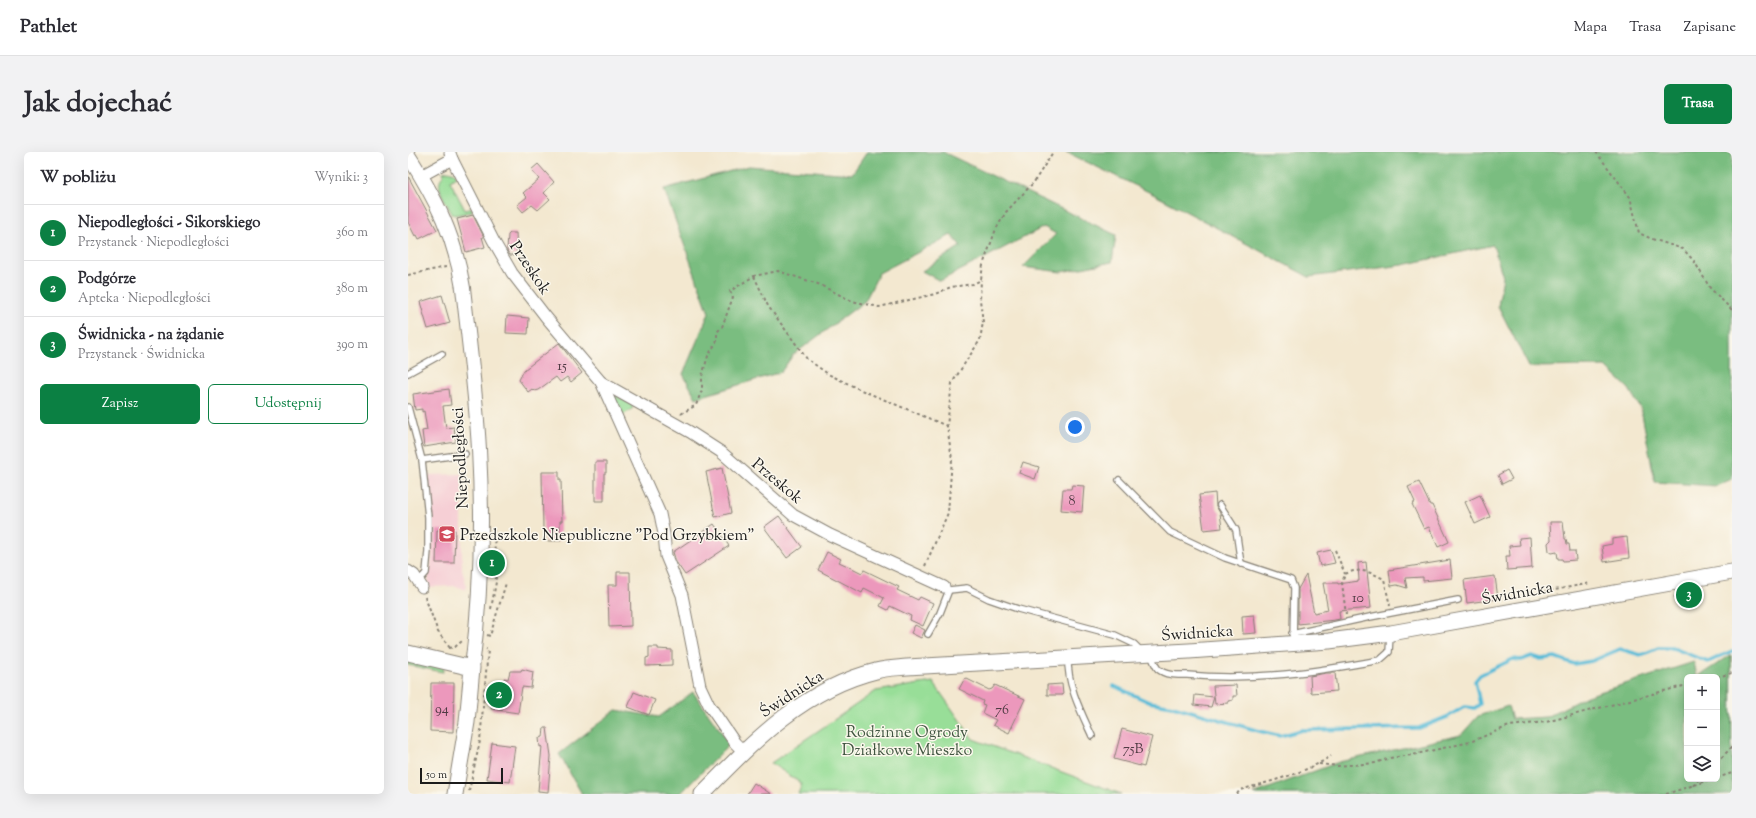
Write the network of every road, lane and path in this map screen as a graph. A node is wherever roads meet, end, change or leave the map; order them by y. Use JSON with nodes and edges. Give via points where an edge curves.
{"nodes":[{"id":1,"x":1053,"y":152,"type":"edge"},
{"id":2,"x":1596,"y":152,"type":"edge"},
{"id":3,"x":408,"y":155,"type":"edge"},
{"id":4,"x":451,"y":155,"type":"edge"},
{"id":5,"x":421,"y":176,"type":"junction"},
{"id":6,"x":451,"y":267,"type":"dead end"},
{"id":7,"x":408,"y":275,"type":"edge"},
{"id":8,"x":754,"y":276,"type":"junction"},
{"id":9,"x":981,"y":280,"type":"junction"},
{"id":10,"x":1732,"y":310,"type":"edge"},
{"id":11,"x":442,"y":354,"type":"dead end"},
{"id":12,"x":408,"y":373,"type":"edge"},
{"id":13,"x":600,"y":382,"type":"junction"},
{"id":14,"x":408,"y":407,"type":"edge"},
{"id":15,"x":677,"y":425,"type":"junction"},
{"id":16,"x":947,"y":426,"type":"junction"},
{"id":17,"x":465,"y":454,"type":"dead end"},
{"id":18,"x":422,"y":460,"type":"junction"},
{"id":19,"x":1119,"y":480,"type":"dead end"},
{"id":20,"x":1220,"y":505,"type":"dead end"},
{"id":21,"x":1335,"y":550,"type":"dead end"},
{"id":22,"x":1241,"y":564,"type":"junction"},
{"id":23,"x":408,"y":570,"type":"edge"},
{"id":24,"x":1732,"y":572,"type":"edge"},
{"id":25,"x":1345,"y":574,"type":"junction"},
{"id":26,"x":921,"y":577,"type":"junction"},
{"id":27,"x":506,"y":583,"type":"dead end"},
{"id":28,"x":420,"y":584,"type":"junction"},
{"id":29,"x":946,"y":588,"type":"junction"},
{"id":30,"x":1703,"y":593,"type":"dead end"},
{"id":31,"x":1674,"y":597,"type":"dead end"},
{"id":32,"x":1458,"y":600,"type":"dead end"},
{"id":33,"x":1391,"y":613,"type":"junction"},
{"id":34,"x":1347,"y":622,"type":"junction"},
{"id":35,"x":1391,"y":633,"type":"junction"},
{"id":36,"x":483,"y":634,"type":"dead end"},
{"id":37,"x":928,"y":634,"type":"dead end"},
{"id":38,"x":1292,"y":639,"type":"junction"},
{"id":39,"x":450,"y":648,"type":"dead end"},
{"id":40,"x":408,"y":653,"type":"edge"},
{"id":41,"x":1147,"y":653,"type":"junction"},
{"id":42,"x":1068,"y":658,"type":"junction"},
{"id":43,"x":472,"y":668,"type":"junction"},
{"id":44,"x":1732,"y":673,"type":"edge"},
{"id":45,"x":1720,"y":677,"type":"edge"},
{"id":46,"x":1684,"y":686,"type":"edge"},
{"id":47,"x":1092,"y":736,"type":"dead end"},
{"id":48,"x":1732,"y":747,"type":"edge"},
{"id":49,"x":743,"y":751,"type":"junction"},
{"id":50,"x":1331,"y":756,"type":"dead end"},
{"id":51,"x":1720,"y":759,"type":"edge"},
{"id":52,"x":1319,"y":764,"type":"junction"},
{"id":53,"x":1732,"y":773,"type":"edge"},
{"id":54,"x":1720,"y":777,"type":"edge"},
{"id":55,"x":1696,"y":782,"type":"edge"},
{"id":56,"x":1704,"y":782,"type":"edge"},
{"id":57,"x":1692,"y":786,"type":"junction"},
{"id":58,"x":455,"y":794,"type":"edge"},
{"id":59,"x":702,"y":794,"type":"edge"},
{"id":60,"x":1237,"y":794,"type":"edge"},
{"id":61,"x":1666,"y":794,"type":"edge"}],
"edges":[{"from":1,"to":9,"type":"path","via":[[1034,182],[1006,212],[996,229]]},
{"from":2,"to":10,"type":"path","via":[[1630,197],[1639,233],[1683,249],[1694,261],[1710,288]]},
{"from":3,"to":5,"type":"street","name":"Niepodległości"},
{"from":4,"to":5,"type":"street"},
{"from":4,"to":13,"type":"street","name":"Przeskok","via":[[512,273]]},
{"from":5,"to":43,"type":"street","name":"Niepodległości","via":[[451,235],[460,266],[465,303],[479,456],[479,571]]},
{"from":6,"to":7,"type":"path"},
{"from":8,"to":9,"type":"path","via":[[778,271],[818,284],[852,302],[879,307]]},
{"from":8,"to":15,"type":"path","via":[[730,291],[733,297],[722,326],[717,332],[717,341],[708,356],[702,376],[702,390],[696,405],[683,412]]},
{"from":8,"to":16,"type":"path","via":[[768,306],[807,359],[828,374],[861,390]]},
{"from":9,"to":16,"type":"path","via":[[983,322],[980,340],[952,383]]},
{"from":11,"to":12,"type":"lane"},
{"from":13,"to":15,"type":"street","name":"Przeskok"},
{"from":13,"to":49,"type":"street","name":"Przeskok","via":[[660,514],[666,556],[682,595],[700,686],[709,705],[735,744]]},
{"from":14,"to":18,"type":"lane"},
{"from":15,"to":26,"type":"street","name":"Przeskok","via":[[721,452],[793,515]]},
{"from":16,"to":26,"type":"path","via":[[952,460],[948,513]]},
{"from":17,"to":18,"type":"lane"},
{"from":18,"to":28,"type":"lane","via":[[428,517],[428,552],[426,573]]},
{"from":19,"to":22,"type":"lane","via":[[1170,532]]},
{"from":20,"to":22,"type":"lane","via":[[1236,530]]},
{"from":21,"to":25,"type":"path"},
{"from":22,"to":38,"type":"lane","via":[[1291,580],[1294,588]]},
{"from":23,"to":28,"type":"street"},
{"from":24,"to":35,"type":"main road","name":"Świdnicka"},
{"from":25,"to":33,"type":"path","via":[[1355,570],[1372,573],[1384,579]]},
{"from":25,"to":34,"type":"path","via":[[1342,583]]},
{"from":26,"to":29,"type":"street","name":"Przeskok"},
{"from":27,"to":36,"type":"path","via":[[490,636]]},
{"from":28,"to":39,"type":"path","via":[[438,632]]},
{"from":29,"to":37,"type":"lane","via":[[940,612]]},
{"from":29,"to":41,"type":"lane","via":[[967,588],[1018,609],[1114,635]]},
{"from":30,"to":31,"type":"path"},
{"from":32,"to":33,"type":"lane"},
{"from":33,"to":34,"type":"lane"},
{"from":34,"to":38,"type":"lane"},
{"from":35,"to":38,"type":"main road","name":"Świdnicka","via":[[1330,641]]},
{"from":35,"to":41,"type":"lane","via":[[1389,652],[1380,660],[1252,677],[1214,678],[1170,674],[1157,668]]},
{"from":38,"to":41,"type":"main road","name":"Świdnicka"},
{"from":40,"to":43,"type":"main road"},
{"from":41,"to":42,"type":"main road","name":"Świdnicka"},
{"from":42,"to":47,"type":"lane","via":[[1076,700]]},
{"from":42,"to":49,"type":"main road","name":"Świdnicka","via":[[877,670],[834,685],[814,696],[770,727]]},
{"from":43,"to":58,"type":"main road","name":"Niepodległości","via":[[467,722]]},
{"from":44,"to":45,"type":"path"},
{"from":46,"to":52,"type":"path","via":[[1546,722],[1509,726],[1470,742],[1427,752],[1375,763],[1338,766]]},
{"from":48,"to":51,"type":"path"},
{"from":49,"to":59,"type":"main road","name":"Świdnicka"},
{"from":50,"to":52,"type":"path"},
{"from":52,"to":60,"type":"path","via":[[1240,790]]},
{"from":53,"to":54,"type":"path"},
{"from":55,"to":57,"type":"path"},
{"from":56,"to":57,"type":"path"},
{"from":57,"to":61,"type":"path"}]}
